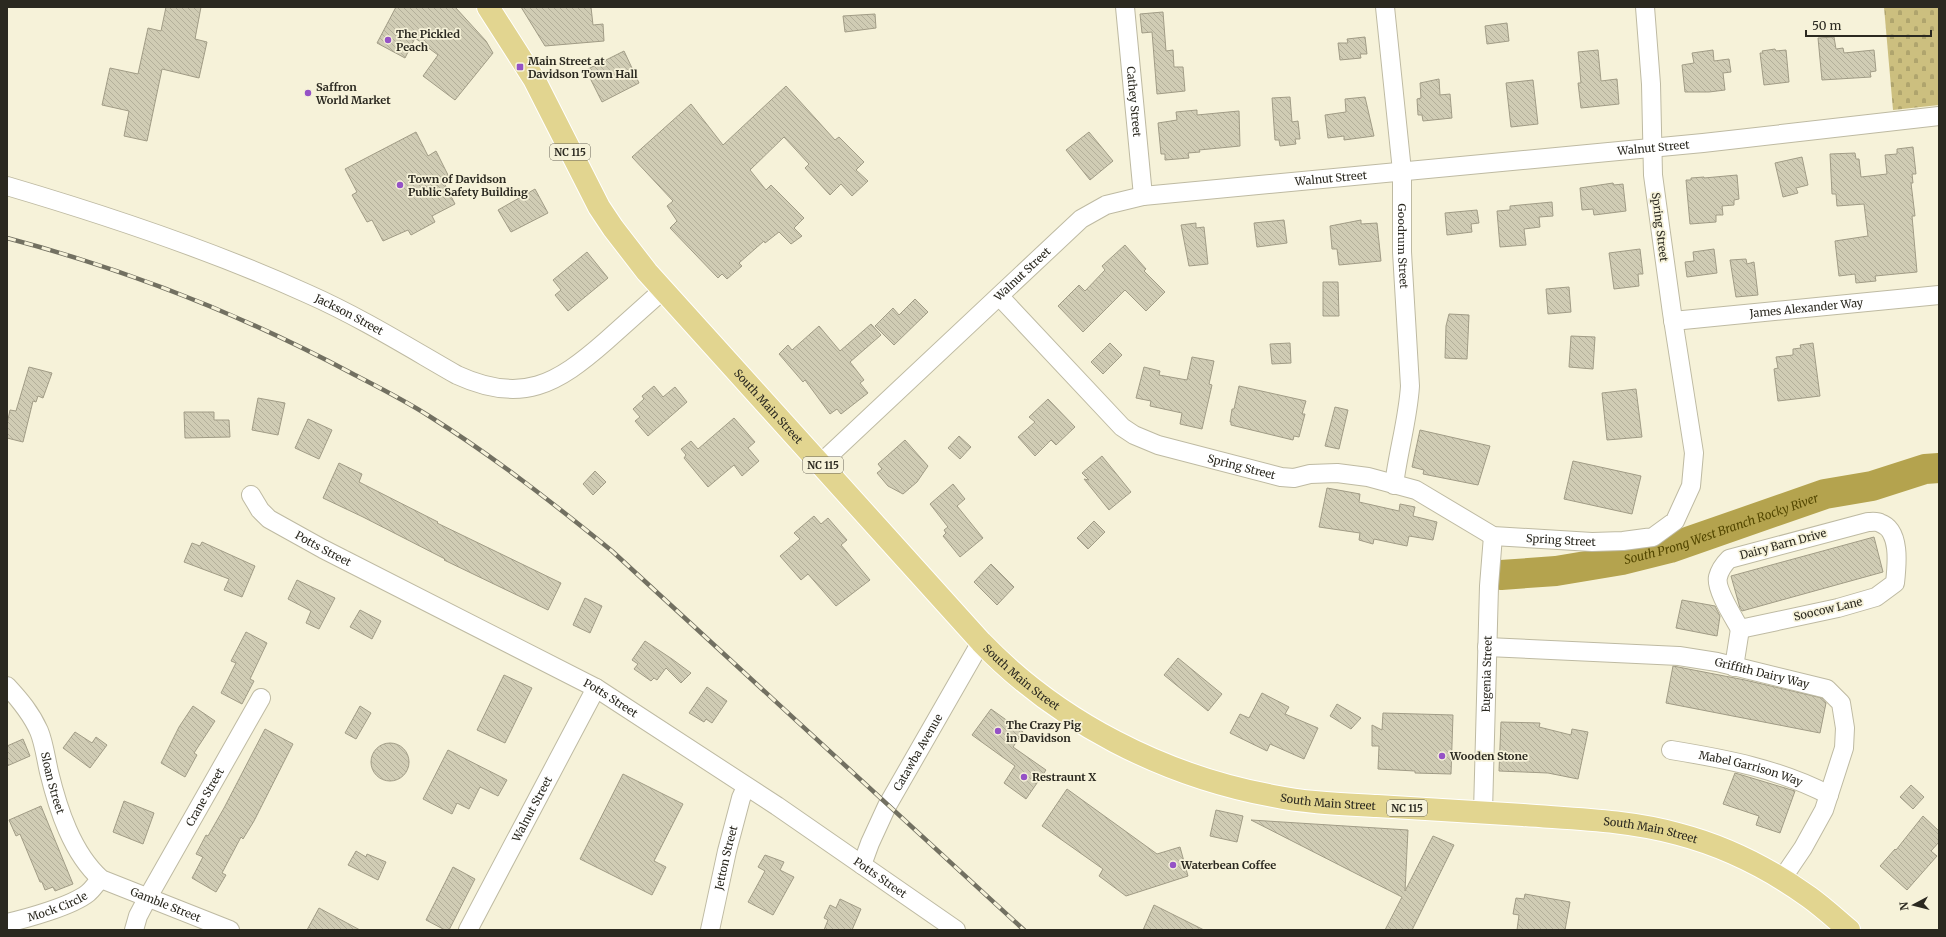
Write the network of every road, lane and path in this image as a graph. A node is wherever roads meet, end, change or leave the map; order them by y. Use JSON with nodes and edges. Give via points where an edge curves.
{"nodes":[{"id":1,"x":488,"y":7,"type":"edge"},
{"id":2,"x":1125,"y":7,"type":"edge"},
{"id":3,"x":1385,"y":7,"type":"edge"},
{"id":4,"x":1645,"y":7,"type":"edge"},
{"id":5,"x":1939,"y":116,"type":"edge"},
{"id":6,"x":1654,"y":147,"type":"junction"},
{"id":7,"x":1402,"y":171,"type":"junction"},
{"id":8,"x":7,"y":186,"type":"edge"},
{"id":9,"x":1143,"y":196,"type":"junction"},
{"id":10,"x":663,"y":290,"type":"junction"},
{"id":11,"x":1939,"y":295,"type":"edge"},
{"id":12,"x":1000,"y":297,"type":"junction"},
{"id":13,"x":1673,"y":321,"type":"junction"},
{"id":14,"x":821,"y":463,"type":"junction"},
{"id":15,"x":1394,"y":485,"type":"junction"},
{"id":16,"x":251,"y":495,"type":"dead end"},
{"id":17,"x":1890,"y":529,"type":"joint"},
{"id":18,"x":1493,"y":536,"type":"junction"},
{"id":19,"x":1740,"y":629,"type":"junction"},
{"id":20,"x":980,"y":642,"type":"junction"},
{"id":21,"x":1486,"y":647,"type":"junction"},
{"id":22,"x":1734,"y":667,"type":"junction"},
{"id":23,"x":7,"y":686,"type":"edge"},
{"id":24,"x":596,"y":688,"type":"junction"},
{"id":25,"x":261,"y":698,"type":"dead end"},
{"id":26,"x":1671,"y":750,"type":"dead end"},
{"id":27,"x":746,"y":787,"type":"junction"},
{"id":28,"x":1828,"y":795,"type":"junction"},
{"id":29,"x":1483,"y":812,"type":"junction"},
{"id":30,"x":862,"y":865,"type":"junction"},
{"id":31,"x":101,"y":879,"type":"junction"},
{"id":32,"x":1782,"y":879,"type":"junction"},
{"id":33,"x":148,"y":896,"type":"junction"},
{"id":34,"x":7,"y":923,"type":"edge"},
{"id":35,"x":134,"y":930,"type":"edge"},
{"id":36,"x":230,"y":930,"type":"edge"},
{"id":37,"x":468,"y":930,"type":"edge"},
{"id":38,"x":710,"y":930,"type":"edge"},
{"id":39,"x":956,"y":930,"type":"edge"},
{"id":40,"x":1850,"y":930,"type":"edge"}],
"edges":[{"from":1,"to":10,"type":"main road","name":"South Main Street","number":"NC 115","via":[[534,79],[599,207]]},
{"from":2,"to":9,"type":"street","name":"Cathey Street"},
{"from":3,"to":7,"type":"street","name":"Goodrum Street"},
{"from":4,"to":6,"type":"street","name":"Spring Street"},
{"from":5,"to":6,"type":"street","name":"Walnut Street"},
{"from":6,"to":7,"type":"street","name":"Walnut Street"},
{"from":6,"to":13,"type":"street","name":"Spring Street","via":[[1654,175]]},
{"from":7,"to":9,"type":"street","name":"Walnut Street"},
{"from":7,"to":15,"type":"street","name":"Goodrum Street","via":[[1402,252],[1410,386],[1409,406]]},
{"from":8,"to":10,"type":"street","name":"Jackson Street","via":[[85,209],[195,248],[309,294],[457,375],[491,387],[528,388],[563,375]]},
{"from":9,"to":12,"type":"street","name":"Walnut Street","via":[[1106,205],[1081,219]]},
{"from":10,"to":14,"type":"main road","name":"South Main Street","number":"NC 115"},
{"from":11,"to":13,"type":"street","name":"James Alexander Way"},
{"from":12,"to":14,"type":"street","name":"Walnut Street"},
{"from":12,"to":15,"type":"street","name":"Spring Street","via":[[1122,427],[1134,435],[1158,445],[1274,475],[1294,478],[1310,474],[1336,473],[1368,477]]},
{"from":13,"to":18,"type":"street","name":"Spring Street","via":[[1694,453],[1691,486],[1675,521],[1653,537],[1623,540],[1592,542]]},
{"from":14,"to":20,"type":"main road","name":"South Main Street","number":"NC 115"},
{"from":15,"to":18,"type":"street","name":"Spring Street","via":[[1416,490]]},
{"from":16,"to":24,"type":"street","name":"Potts Street","via":[[269,519],[309,542]]},
{"from":17,"to":19,"type":"street","name":"Soocow Lane","via":[[1896,544],[1895,583],[1876,597],[1838,608]]},
{"from":17,"to":19,"type":"street","name":"Dairy Barn Drive","via":[[1880,522],[1868,522],[1730,559],[1722,566],[1717,579]]},
{"from":18,"to":21,"type":"street","name":"Eugenia Street"},
{"from":19,"to":22,"type":"street"},
{"from":20,"to":29,"type":"main road","name":"South Main Street","number":"NC 115","via":[[1002,664],[1060,708],[1128,749],[1176,769],[1274,796],[1326,803]]},
{"from":20,"to":30,"type":"street","name":"Catawba Avenue","via":[[887,806]]},
{"from":21,"to":22,"type":"street","name":"Griffith Dairy Way","via":[[1679,656]]},
{"from":21,"to":29,"type":"street","name":"Eugenia Street"},
{"from":22,"to":28,"type":"street","name":"Griffith Dairy Way","via":[[1827,689],[1841,703],[1845,728],[1844,748]]},
{"from":23,"to":31,"type":"street","name":"Sloan Street","via":[[25,706],[39,732],[65,823],[86,862]]},
{"from":24,"to":27,"type":"street","name":"Potts Street"},
{"from":24,"to":37,"type":"street","name":"Walnut Street"},
{"from":25,"to":33,"type":"street","name":"Crane Street"},
{"from":26,"to":28,"type":"street","name":"Mabel Garrison Way","via":[[1742,763],[1778,773]]},
{"from":27,"to":30,"type":"street","name":"Potts Street"},
{"from":27,"to":38,"type":"street","name":"Jetton Street","via":[[727,851]]},
{"from":28,"to":32,"type":"street","name":"Griffith Dairy Way","via":[[1824,810]]},
{"from":29,"to":32,"type":"main road","name":"South Main Street","number":"NC 115","via":[[1609,822],[1676,833],[1722,849]]},
{"from":30,"to":39,"type":"street","name":"Potts Street"},
{"from":31,"to":33,"type":"street","name":"Gamble Street"},
{"from":31,"to":34,"type":"street","name":"Mock Circle","via":[[80,898]]},
{"from":32,"to":40,"type":"main road","name":"South Main Street","number":"NC 115"},
{"from":33,"to":35,"type":"street","name":"Crane Street"},
{"from":33,"to":36,"type":"street","name":"Gamble Street"}]}
